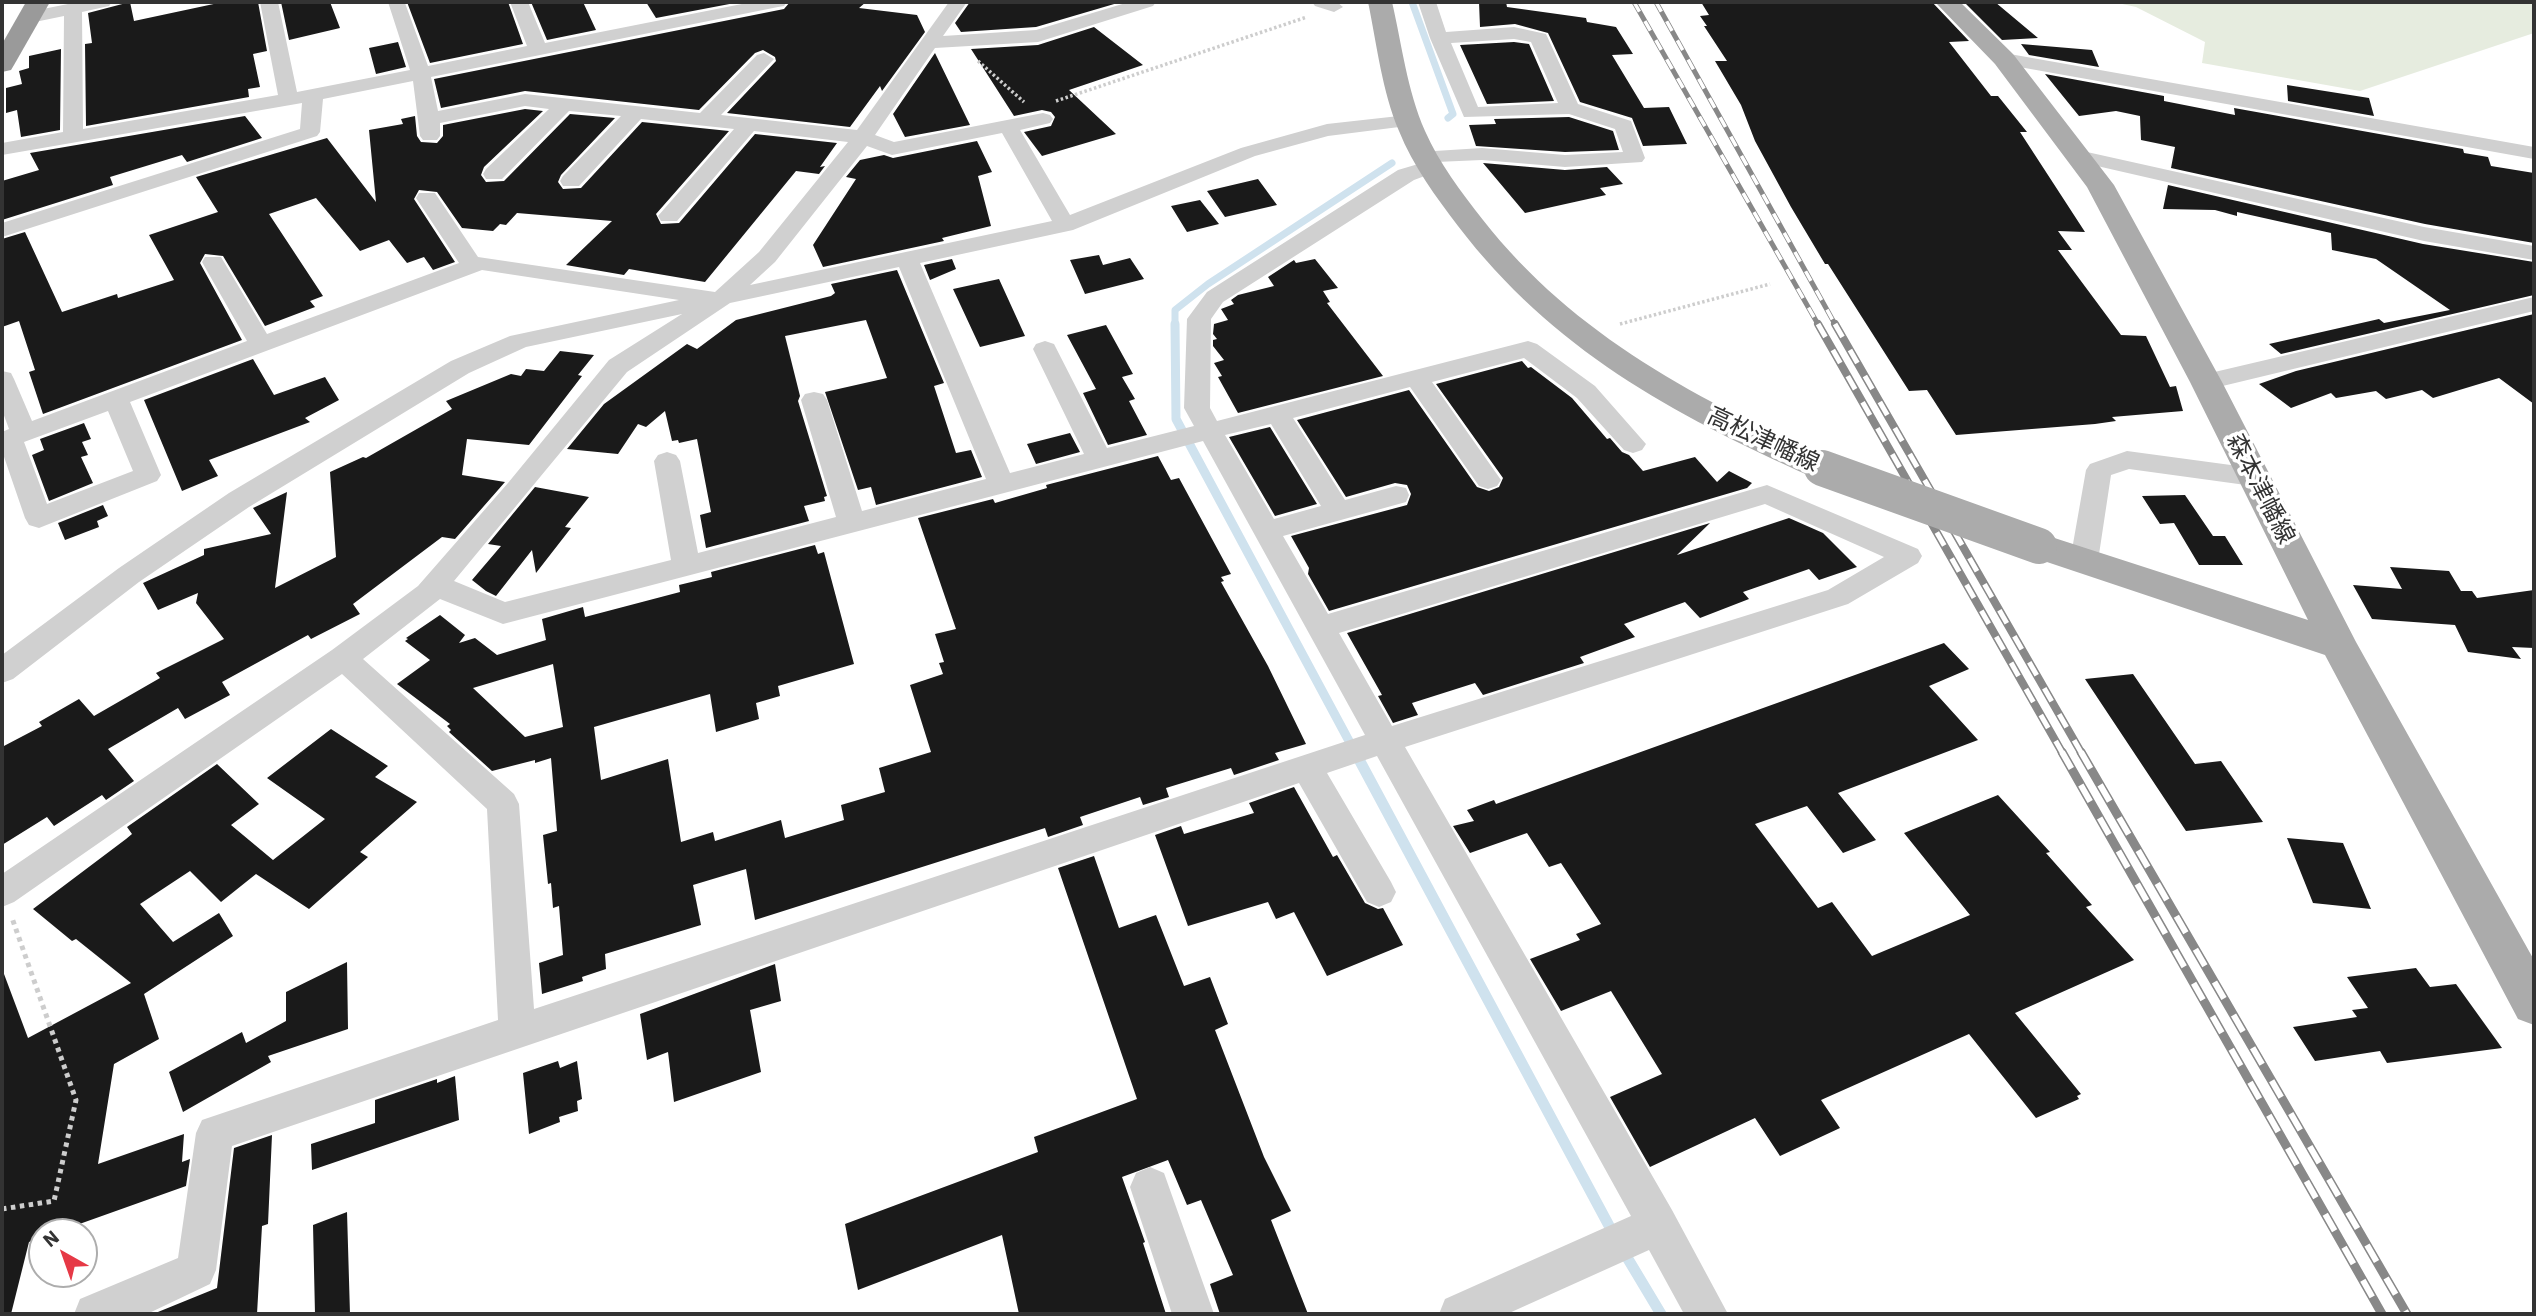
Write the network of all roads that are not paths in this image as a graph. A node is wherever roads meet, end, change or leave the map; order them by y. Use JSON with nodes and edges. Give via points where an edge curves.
{"nodes":[{"id":1,"x":103,"y":2,"type":"edge"},
{"id":2,"x":270,"y":2,"type":"edge"},
{"id":3,"x":519,"y":2,"type":"edge"},
{"id":4,"x":778,"y":2,"type":"edge"},
{"id":5,"x":958,"y":2,"type":"edge"},
{"id":6,"x":1147,"y":2,"type":"edge"},
{"id":7,"x":1380,"y":2,"type":"edge"},
{"id":8,"x":1427,"y":2,"type":"edge"},
{"id":9,"x":1947,"y":2,"type":"edge"},
{"id":10,"x":396,"y":4,"type":"dead end"},
{"id":11,"x":716,"y":7,"type":"edge"},
{"id":12,"x":73,"y":8,"type":"junction"},
{"id":13,"x":34,"y":9,"type":"edge"},
{"id":14,"x":1439,"y":38,"type":"junction"},
{"id":15,"x":928,"y":43,"type":"junction"},
{"id":16,"x":538,"y":49,"type":"junction"},
{"id":17,"x":764,"y":59,"type":"dead end"},
{"id":18,"x":2004,"y":59,"type":"junction"},
{"id":19,"x":2,"y":65,"type":"edge"},
{"id":20,"x":421,"y":72,"type":"junction"},
{"id":21,"x":313,"y":94,"type":"junction"},
{"id":22,"x":289,"y":99,"type":"junction"},
{"id":23,"x":565,"y":104,"type":"junction"},
{"id":24,"x":1570,"y":108,"type":"junction"},
{"id":25,"x":636,"y":112,"type":"junction"},
{"id":26,"x":1037,"y":114,"type":"road end"},
{"id":27,"x":705,"y":120,"type":"junction"},
{"id":28,"x":1408,"y":121,"type":"junction"},
{"id":29,"x":748,"y":125,"type":"junction"},
{"id":30,"x":1008,"y":126,"type":"junction"},
{"id":31,"x":74,"y":137,"type":"junction"},
{"id":32,"x":863,"y":137,"type":"junction"},
{"id":33,"x":2,"y":149,"type":"edge"},
{"id":34,"x":2534,"y":153,"type":"edge"},
{"id":35,"x":2078,"y":156,"type":"junction"},
{"id":36,"x":1428,"y":162,"type":"junction"},
{"id":37,"x":494,"y":174,"type":"dead end"},
{"id":38,"x":571,"y":181,"type":"dead end"},
{"id":39,"x":427,"y":198,"type":"dead end"},
{"id":40,"x":669,"y":216,"type":"dead end"},
{"id":41,"x":1065,"y":225,"type":"junction"},
{"id":42,"x":2,"y":230,"type":"edge"},
{"id":43,"x":2534,"y":253,"type":"edge"},
{"id":44,"x":907,"y":259,"type":"junction"},
{"id":45,"x":213,"y":262,"type":"dead end"},
{"id":46,"x":473,"y":266,"type":"junction"},
{"id":47,"x":721,"y":299,"type":"junction"},
{"id":48,"x":2534,"y":304,"type":"edge"},
{"id":49,"x":261,"y":345,"type":"junction"},
{"id":50,"x":1045,"y":349,"type":"dead end"},
{"id":51,"x":2,"y":379,"type":"edge"},
{"id":52,"x":1416,"y":379,"type":"junction"},
{"id":53,"x":2206,"y":382,"type":"junction"},
{"id":54,"x":116,"y":399,"type":"junction"},
{"id":55,"x":814,"y":400,"type":"dead end"},
{"id":56,"x":1278,"y":414,"type":"junction"},
{"id":57,"x":1193,"y":436,"type":"junction"},
{"id":58,"x":12,"y":437,"type":"edge"},
{"id":59,"x":1633,"y":444,"type":"dead end"},
{"id":60,"x":1100,"y":460,"type":"junction"},
{"id":61,"x":667,"y":461,"type":"dead end"},
{"id":62,"x":2253,"y":477,"type":"junction"},
{"id":63,"x":1488,"y":480,"type":"dead end"},
{"id":64,"x":1002,"y":485,"type":"junction"},
{"id":65,"x":1396,"y":495,"type":"dead end"},
{"id":66,"x":1338,"y":511,"type":"junction"},
{"id":67,"x":852,"y":524,"type":"junction"},
{"id":68,"x":1267,"y":531,"type":"junction"},
{"id":69,"x":2084,"y":561,"type":"junction"},
{"id":70,"x":686,"y":566,"type":"junction"},
{"id":71,"x":435,"y":585,"type":"junction"},
{"id":72,"x":1321,"y":627,"type":"junction"},
{"id":73,"x":2339,"y":645,"type":"junction"},
{"id":74,"x":343,"y":658,"type":"junction"},
{"id":75,"x":2,"y":671,"type":"edge"},
{"id":76,"x":1363,"y":749,"type":"junction"},
{"id":77,"x":1307,"y":767,"type":"junction"},
{"id":78,"x":2,"y":891,"type":"edge"},
{"id":79,"x":1379,"y":892,"type":"dead end"},
{"id":80,"x":2534,"y":1004,"type":"edge"},
{"id":81,"x":517,"y":1031,"type":"junction"},
{"id":82,"x":1150,"y":1187,"type":"dead end"},
{"id":83,"x":1633,"y":1236,"type":"junction"},
{"id":84,"x":113,"y":1311,"type":"edge"},
{"id":85,"x":1193,"y":1314,"type":"edge"},
{"id":86,"x":1460,"y":1314,"type":"edge"},
{"id":87,"x":1707,"y":1314,"type":"edge"}],
"edges":[{"from":1,"to":12,"type":"street"},
{"from":2,"to":22,"type":"street"},
{"from":3,"to":16,"type":"street"},
{"from":4,"to":11,"type":"street"},
{"from":5,"to":15,"type":"street"},
{"from":6,"to":15,"type":"street","via":[[1038,36]]},
{"from":7,"to":28,"type":"main road","name":"高松津幡線"},
{"from":8,"to":14,"type":"street"},
{"from":9,"to":18,"type":"main road","name":"森本津幡線"},
{"from":10,"to":20,"type":"street"},
{"from":11,"to":16,"type":"street"},
{"from":12,"to":13,"type":"street"},
{"from":12,"to":31,"type":"street"},
{"from":13,"to":19,"type":"highway"},
{"from":14,"to":24,"type":"street","via":[[1514,33],[1539,38]]},
{"from":14,"to":24,"type":"street","via":[[1471,113]]},
{"from":15,"to":32,"type":"street"},
{"from":16,"to":20,"type":"street"},
{"from":17,"to":27,"type":"street"},
{"from":18,"to":34,"type":"street"},
{"from":18,"to":35,"type":"main road","name":"森本津幡線"},
{"from":20,"to":21,"type":"street"},
{"from":20,"to":23,"type":"street","via":[[430,127],[525,100]]},
{"from":21,"to":22,"type":"street"},
{"from":21,"to":42,"type":"street","via":[[310,132]]},
{"from":22,"to":31,"type":"street"},
{"from":23,"to":25,"type":"street"},
{"from":23,"to":37,"type":"street"},
{"from":24,"to":36,"type":"street","via":[[1624,125],[1635,159],[1564,161],[1482,154]]},
{"from":25,"to":27,"type":"street"},
{"from":25,"to":38,"type":"street"},
{"from":26,"to":30,"type":"street"},
{"from":27,"to":29,"type":"street"},
{"from":28,"to":36,"type":"main road","name":"高松津幡線"},
{"from":28,"to":41,"type":"street","via":[[1327,130],[1248,152]]},
{"from":29,"to":32,"type":"street"},
{"from":29,"to":40,"type":"street"},
{"from":30,"to":32,"type":"street","via":[[892,149]]},
{"from":30,"to":41,"type":"street"},
{"from":31,"to":33,"type":"street"},
{"from":32,"to":47,"type":"street","via":[[767,257]]},
{"from":35,"to":43,"type":"street","via":[[2424,234]]},
{"from":35,"to":53,"type":"main road","name":"森本津幡線","via":[[2100,185]]},
{"from":36,"to":57,"type":"street","via":[[1215,297],[1199,319]]},
{"from":36,"to":69,"type":"main road","name":"高松津幡線","bridge":true,"via":[[1476,232],[1516,278],[1575,333],[1653,386],[1742,434],[1822,468]]},
{"from":39,"to":46,"type":"street"},
{"from":41,"to":44,"type":"street"},
{"from":44,"to":47,"type":"street"},
{"from":44,"to":64,"type":"street"},
{"from":45,"to":49,"type":"street"},
{"from":46,"to":47,"type":"street","via":[[480,263]]},
{"from":46,"to":49,"type":"street"},
{"from":47,"to":71,"type":"street","via":[[618,366]]},
{"from":47,"to":75,"type":"street","via":[[547,333],[460,367],[184,536]]},
{"from":48,"to":53,"type":"street"},
{"from":49,"to":54,"type":"street"},
{"from":50,"to":60,"type":"street"},
{"from":51,"to":58,"type":"street"},
{"from":52,"to":56,"type":"street"},
{"from":52,"to":59,"type":"street","via":[[1528,349],[1586,392]]},
{"from":52,"to":63,"type":"street"},
{"from":53,"to":62,"type":"main road","name":"森本津幡線"},
{"from":54,"to":58,"type":"street"},
{"from":54,"to":58,"type":"street","via":[[148,475],[39,518]]},
{"from":55,"to":67,"type":"street"},
{"from":56,"to":57,"type":"street"},
{"from":56,"to":66,"type":"street"},
{"from":57,"to":60,"type":"street"},
{"from":57,"to":68,"type":"street"},
{"from":60,"to":64,"type":"street"},
{"from":61,"to":70,"type":"street"},
{"from":62,"to":69,"type":"street","via":[[2127,460],[2099,470]]},
{"from":62,"to":73,"type":"main road","name":"森本津幡線"},
{"from":64,"to":67,"type":"street"},
{"from":65,"to":66,"type":"street"},
{"from":66,"to":68,"type":"street"},
{"from":67,"to":70,"type":"street"},
{"from":68,"to":72,"type":"street"},
{"from":69,"to":73,"type":"main road","name":"高松津幡線"},
{"from":70,"to":71,"type":"street","via":[[503,613]]},
{"from":71,"to":74,"type":"street"},
{"from":72,"to":76,"type":"street"},
{"from":72,"to":76,"type":"street","via":[[1767,494],[1908,556],[1838,597]]},
{"from":73,"to":80,"type":"main road","name":"森本津幡線"},
{"from":74,"to":78,"type":"street"},
{"from":74,"to":81,"type":"street","via":[[503,804]]},
{"from":76,"to":77,"type":"street"},
{"from":76,"to":83,"type":"street"},
{"from":77,"to":79,"type":"street"},
{"from":77,"to":81,"type":"street"},
{"from":81,"to":84,"type":"street","via":[[215,1133],[196,1270]]},
{"from":82,"to":85,"type":"street"},
{"from":83,"to":86,"type":"street"},
{"from":83,"to":87,"type":"street"}]}
